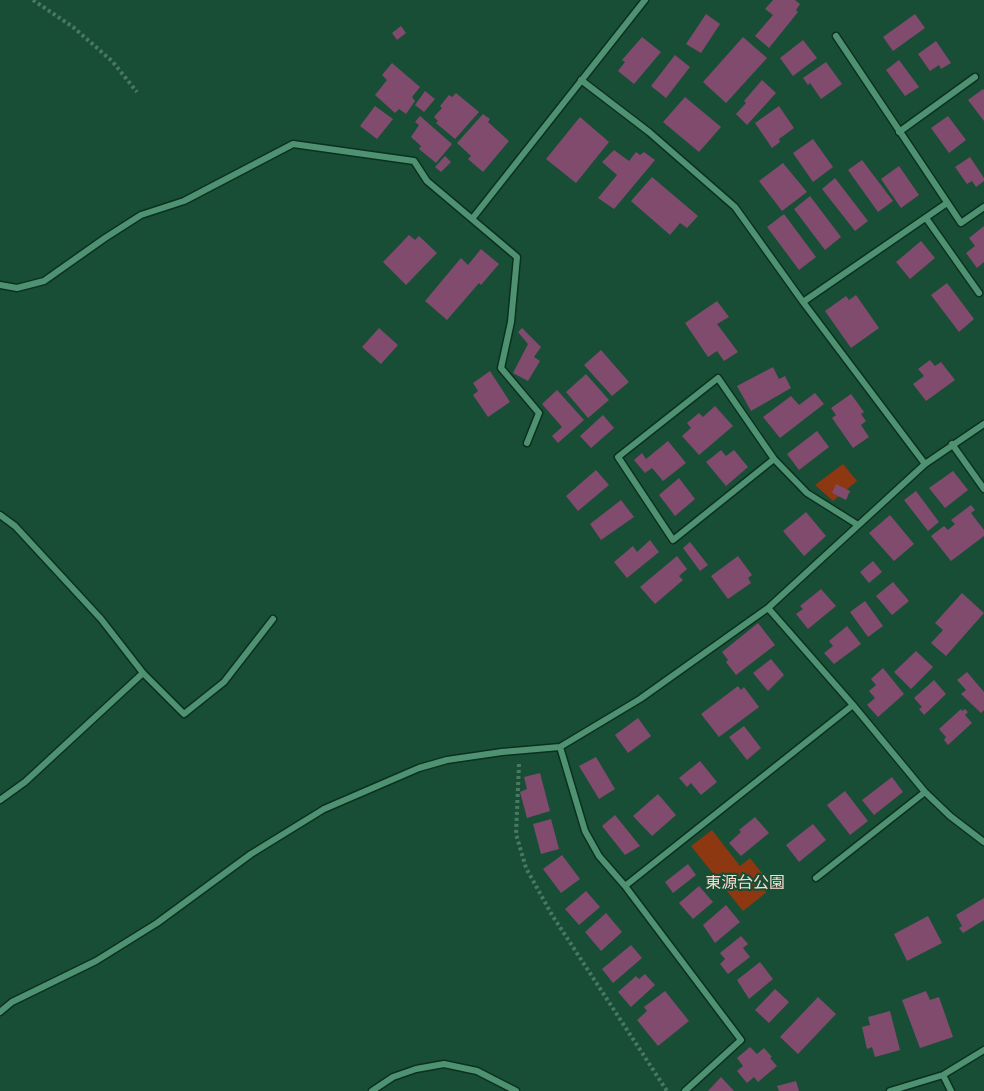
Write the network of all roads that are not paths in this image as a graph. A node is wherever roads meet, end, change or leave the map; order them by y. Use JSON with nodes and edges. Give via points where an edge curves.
{"nodes":[{"id":1,"x":645,"y":0,"type":"edge"},
{"id":2,"x":836,"y":36,"type":"dead end"},
{"id":3,"x":975,"y":77,"type":"dead end"},
{"id":4,"x":581,"y":80,"type":"junction"},
{"id":5,"x":899,"y":132,"type":"junction"},
{"id":6,"x":947,"y":203,"type":"junction"},
{"id":7,"x":984,"y":207,"type":"edge"},
{"id":8,"x":926,"y":218,"type":"junction"},
{"id":9,"x":472,"y":219,"type":"junction"},
{"id":10,"x":0,"y":285,"type":"edge"},
{"id":11,"x":979,"y":294,"type":"dead end"},
{"id":12,"x":803,"y":302,"type":"junction"},
{"id":13,"x":984,"y":424,"type":"edge"},
{"id":14,"x":526,"y":443,"type":"dead end"},
{"id":15,"x":952,"y":444,"type":"junction"},
{"id":16,"x":774,"y":459,"type":"junction"},
{"id":17,"x":925,"y":464,"type":"junction"},
{"id":18,"x":984,"y":489,"type":"edge"},
{"id":19,"x":0,"y":515,"type":"edge"},
{"id":20,"x":858,"y":525,"type":"junction"},
{"id":21,"x":768,"y":608,"type":"junction"},
{"id":22,"x":273,"y":619,"type":"dead end"},
{"id":23,"x":143,"y":673,"type":"junction"},
{"id":24,"x":853,"y":705,"type":"junction"},
{"id":25,"x":560,"y":747,"type":"junction"},
{"id":26,"x":926,"y":792,"type":"junction"},
{"id":27,"x":0,"y":800,"type":"edge"},
{"id":28,"x":984,"y":842,"type":"edge"},
{"id":29,"x":816,"y":878,"type":"dead end"},
{"id":30,"x":625,"y":886,"type":"junction"},
{"id":31,"x":0,"y":1012,"type":"edge"},
{"id":32,"x":984,"y":1050,"type":"edge"},
{"id":33,"x":943,"y":1075,"type":"junction"},
{"id":34,"x":372,"y":1091,"type":"edge"},
{"id":35,"x":516,"y":1091,"type":"edge"},
{"id":36,"x":685,"y":1091,"type":"edge"},
{"id":37,"x":890,"y":1091,"type":"edge"},
{"id":38,"x":951,"y":1091,"type":"edge"}],
"edges":[{"from":1,"to":4,"type":"street"},
{"from":2,"to":5,"type":"street"},
{"from":3,"to":5,"type":"street"},
{"from":4,"to":9,"type":"street"},
{"from":4,"to":12,"type":"street","via":[[649,132],[735,207]]},
{"from":5,"to":6,"type":"street"},
{"from":6,"to":7,"type":"street","via":[[961,223]]},
{"from":6,"to":8,"type":"street"},
{"from":8,"to":11,"type":"street"},
{"from":8,"to":12,"type":"street"},
{"from":9,"to":10,"type":"street","via":[[427,181],[414,161],[293,144],[184,201],[141,215],[44,281],[17,288]]},
{"from":9,"to":14,"type":"street","via":[[517,257],[511,322],[501,368],[539,414]]},
{"from":12,"to":17,"type":"street"},
{"from":13,"to":15,"type":"street"},
{"from":15,"to":17,"type":"street"},
{"from":15,"to":18,"type":"street"},
{"from":16,"to":16,"type":"street","via":[[718,378],[618,457],[673,540]]},
{"from":16,"to":20,"type":"street","via":[[807,493]]},
{"from":17,"to":20,"type":"street"},
{"from":19,"to":23,"type":"street","via":[[15,526],[101,619]]},
{"from":20,"to":21,"type":"street"},
{"from":21,"to":24,"type":"street"},
{"from":21,"to":25,"type":"street","via":[[640,699]]},
{"from":22,"to":23,"type":"street","via":[[224,682],[184,714]]},
{"from":23,"to":27,"type":"street","via":[[25,782]]},
{"from":24,"to":26,"type":"street"},
{"from":24,"to":30,"type":"street"},
{"from":25,"to":30,"type":"street","via":[[585,831],[599,856]]},
{"from":25,"to":31,"type":"street","via":[[469,756],[418,768],[324,809],[251,854],[157,923]]},
{"from":26,"to":28,"type":"street"},
{"from":26,"to":29,"type":"street"},
{"from":30,"to":36,"type":"street","via":[[741,1040]]},
{"from":32,"to":33,"type":"street"},
{"from":33,"to":37,"type":"street"},
{"from":33,"to":38,"type":"street"},
{"from":34,"to":35,"type":"street","via":[[393,1077],[444,1064],[477,1071]]}]}
